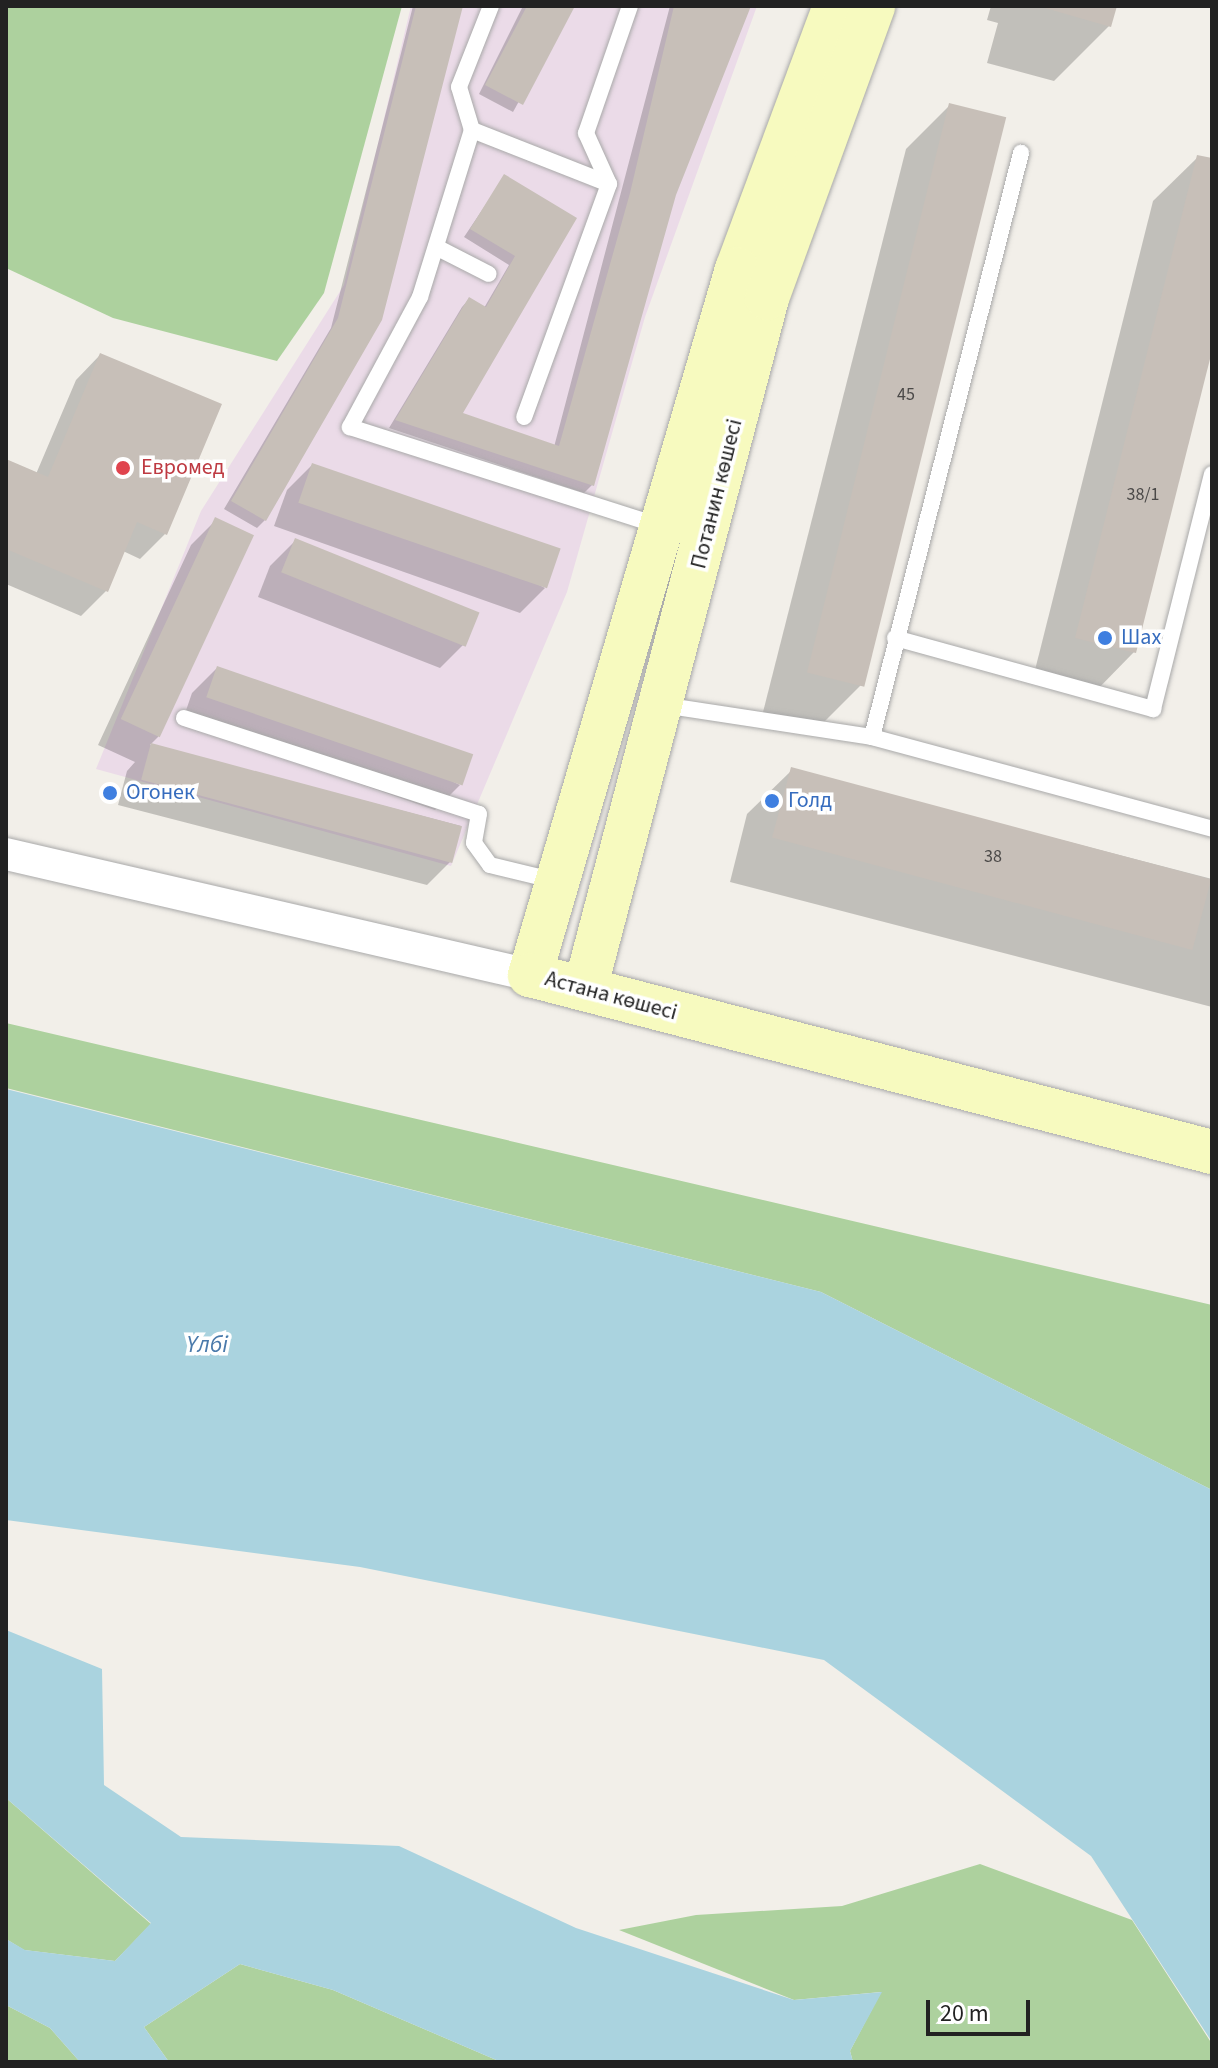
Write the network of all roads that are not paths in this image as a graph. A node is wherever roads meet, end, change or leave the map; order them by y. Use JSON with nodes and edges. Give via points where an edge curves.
{"nodes":[{"id":1,"x":491,"y":6,"type":"edge"},
{"id":2,"x":630,"y":6,"type":"edge"},
{"id":3,"x":835,"y":6,"type":"edge"},
{"id":4,"x":873,"y":6,"type":"edge"},
{"id":5,"x":472,"y":130,"type":"junction"},
{"id":6,"x":1021,"y":153,"type":"dead end"},
{"id":7,"x":609,"y":184,"type":"junction"},
{"id":8,"x":436,"y":247,"type":"junction"},
{"id":9,"x":489,"y":274,"type":"dead end"},
{"id":10,"x":524,"y":417,"type":"dead end"},
{"id":11,"x":1212,"y":474,"type":"edge"},
{"id":12,"x":662,"y":527,"type":"junction"},
{"id":13,"x":895,"y":638,"type":"junction"},
{"id":14,"x":663,"y":705,"type":"junction"},
{"id":15,"x":184,"y":718,"type":"dead end"},
{"id":16,"x":872,"y":737,"type":"junction"},
{"id":17,"x":1212,"y":829,"type":"edge"},
{"id":18,"x":6,"y":854,"type":"edge"},
{"id":19,"x":558,"y":881,"type":"junction"},
{"id":20,"x":530,"y":975,"type":"junction"},
{"id":21,"x":585,"y":989,"type":"junction"},
{"id":22,"x":1212,"y":1152,"type":"edge"}],
"edges":[{"from":1,"to":5,"type":"lane","via":[[459,87]]},
{"from":2,"to":7,"type":"lane","via":[[586,133]]},
{"from":3,"to":12,"type":"main road","name":"Потанин көшесі","via":[[737,269]]},
{"from":4,"to":14,"type":"main road","name":"Потанин көшесі","via":[[767,298]]},
{"from":5,"to":7,"type":"lane"},
{"from":5,"to":8,"type":"lane"},
{"from":6,"to":13,"type":"lane"},
{"from":7,"to":10,"type":"lane"},
{"from":8,"to":9,"type":"lane"},
{"from":8,"to":12,"type":"lane","via":[[420,297],[350,427]]},
{"from":11,"to":13,"type":"lane","via":[[1153,709]]},
{"from":12,"to":19,"type":"main road","name":"Потанин көшесі"},
{"from":13,"to":16,"type":"lane"},
{"from":14,"to":16,"type":"lane"},
{"from":14,"to":21,"type":"main road","name":"Потанин көшесі"},
{"from":15,"to":19,"type":"lane","via":[[479,814],[474,843],[490,865]]},
{"from":16,"to":17,"type":"lane"},
{"from":18,"to":20,"type":"street","name":"Астана көшесі"},
{"from":19,"to":20,"type":"main road","name":"Потанин көшесі"},
{"from":20,"to":21,"type":"main road","name":"Астана көшесі"},
{"from":21,"to":22,"type":"main road","name":"Астана көшесі"}]}
